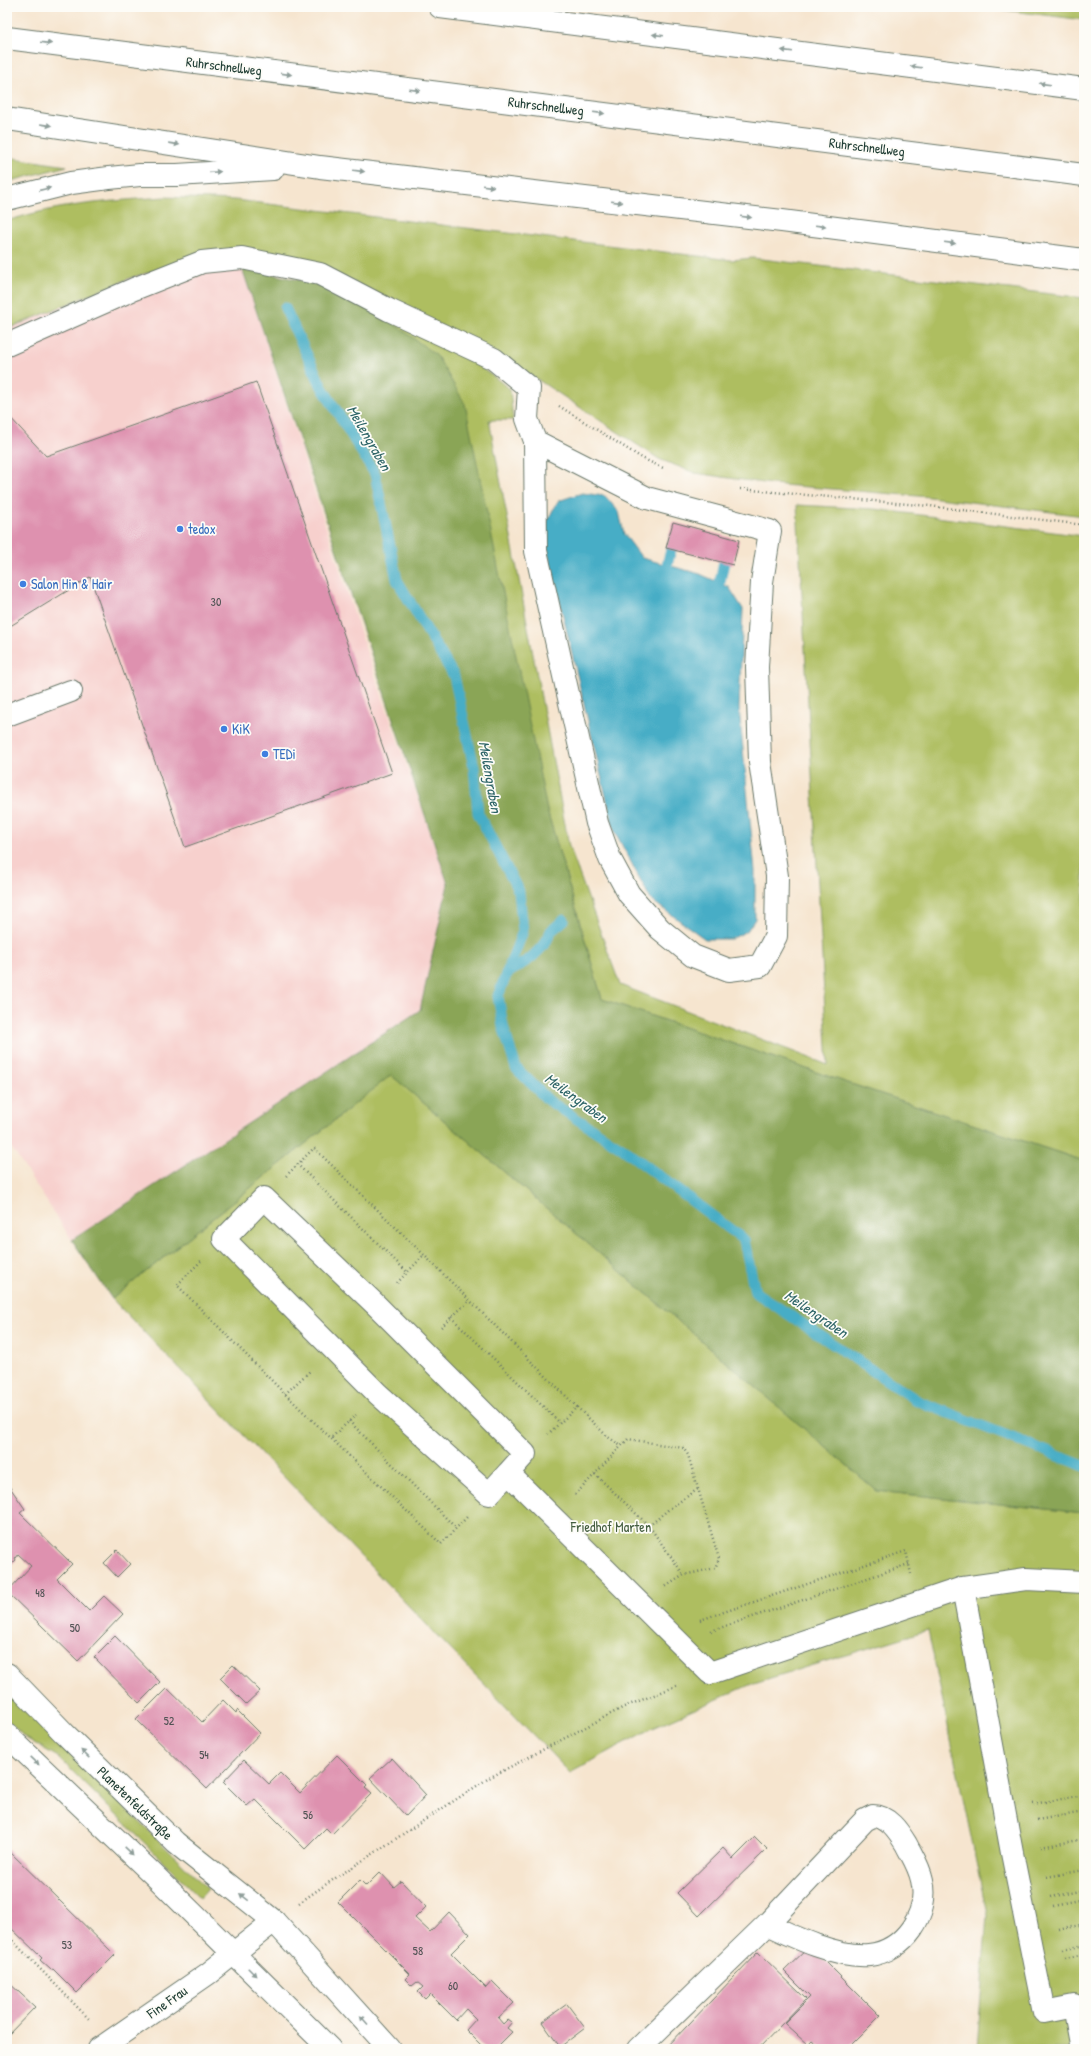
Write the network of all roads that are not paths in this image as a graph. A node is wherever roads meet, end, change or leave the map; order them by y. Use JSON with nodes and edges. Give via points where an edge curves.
{"nodes":[{"id":1,"x":440,"y":7,"type":"edge"},
{"id":2,"x":7,"y":38,"type":"edge"},
{"id":3,"x":1084,"y":89,"type":"edge"},
{"id":4,"x":7,"y":119,"type":"edge"},
{"id":5,"x":320,"y":167,"type":"junction"},
{"id":6,"x":1084,"y":175,"type":"edge"},
{"id":7,"x":7,"y":198,"type":"edge"},
{"id":8,"x":1084,"y":260,"type":"edge"},
{"id":9,"x":7,"y":345,"type":"edge"},
{"id":10,"x":535,"y":441,"type":"junction"},
{"id":11,"x":71,"y":691,"type":"dead end"},
{"id":12,"x":7,"y":715,"type":"edge"},
{"id":13,"x":508,"y":1473,"type":"junction"},
{"id":14,"x":1084,"y":1582,"type":"edge"},
{"id":15,"x":963,"y":1588,"type":"junction"},
{"id":16,"x":7,"y":1674,"type":"edge"},
{"id":17,"x":7,"y":1734,"type":"edge"},
{"id":18,"x":274,"y":1921,"type":"junction"},
{"id":19,"x":767,"y":1924,"type":"junction"},
{"id":20,"x":234,"y":1954,"type":"junction"},
{"id":21,"x":104,"y":2045,"type":"edge"},
{"id":22,"x":330,"y":2049,"type":"edge"},
{"id":23,"x":390,"y":2049,"type":"edge"},
{"id":24,"x":638,"y":2049,"type":"edge"},
{"id":25,"x":1082,"y":2049,"type":"edge"}],
"edges":[{"from":3,"to":1,"type":"main road","one_way":true},
{"from":2,"to":6,"type":"main road","name":"Ruhrschnellweg","one_way":true},
{"from":4,"to":5,"type":"main road","one_way":true},
{"from":7,"to":5,"type":"main road","one_way":true,"via":[[71,183],[109,178]]},
{"from":5,"to":8,"type":"main road","one_way":true,"via":[[782,221]]},
{"from":9,"to":10,"type":"main road","via":[[202,262],[242,258],[320,274],[389,310],[494,359],[529,388],[527,419]]},
{"from":10,"to":10,"type":"main road","via":[[536,551],[597,823],[610,860],[629,894],[660,929],[693,956],[729,970],[760,966],[776,936],[777,876],[760,762],[757,667],[762,582],[770,531],[647,498]]},
{"from":11,"to":12,"type":"main road"},
{"from":13,"to":13,"type":"main road","via":[[489,1494],[378,1394],[224,1239],[264,1198],[375,1304],[525,1454]]},
{"from":13,"to":15,"type":"main road","via":[[710,1673]]},
{"from":14,"to":15,"type":"main road","via":[[1026,1578]]},
{"from":15,"to":25,"type":"main road","via":[[1044,2012],[1074,2006]]},
{"from":18,"to":16,"type":"main road","name":"Planetenfeldstraße","one_way":true,"via":[[176,1843]]},
{"from":17,"to":20,"type":"main road","one_way":true},
{"from":18,"to":20,"type":"main road"},
{"from":23,"to":18,"type":"main road","name":"Planetenfeldstraße","one_way":true},
{"from":19,"to":19,"type":"main road","via":[[865,1820],[872,1816],[885,1818],[900,1833],[919,1866],[924,1903],[917,1920],[907,1935],[894,1946],[880,1952],[867,1955],[839,1951],[805,1942]]},
{"from":19,"to":24,"type":"main road"},
{"from":20,"to":21,"type":"main road","name":"Fine Frau"},
{"from":20,"to":22,"type":"main road","one_way":true}]}
